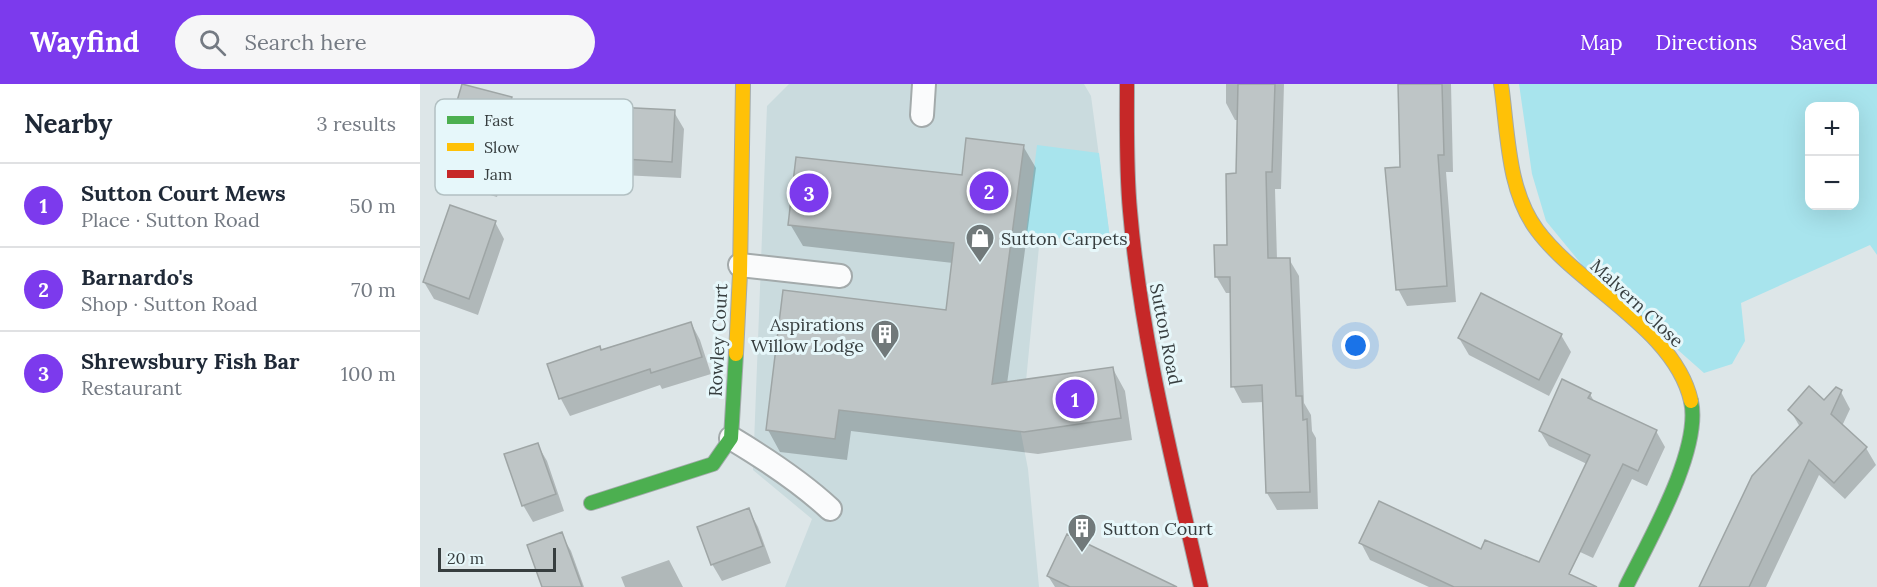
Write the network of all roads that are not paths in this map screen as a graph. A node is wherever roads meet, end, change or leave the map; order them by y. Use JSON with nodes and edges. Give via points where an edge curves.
{"nodes":[{"id":1,"x":743,"y":84,"type":"edge"},
{"id":2,"x":924,"y":84,"type":"edge"},
{"id":3,"x":1127,"y":84,"type":"edge"},
{"id":4,"x":1501,"y":84,"type":"edge"},
{"id":5,"x":922,"y":115,"type":"dead end"},
{"id":6,"x":740,"y":265,"type":"junction"},
{"id":7,"x":840,"y":276,"type":"dead end"},
{"id":8,"x":731,"y":438,"type":"junction"},
{"id":9,"x":591,"y":503,"type":"dead end"},
{"id":10,"x":830,"y":509,"type":"dead end"},
{"id":11,"x":1201,"y":587,"type":"edge"},
{"id":12,"x":1626,"y":587,"type":"edge"}],
"edges":[{"from":1,"to":6,"type":"street","name":"Rowley Court"},
{"from":2,"to":5,"type":"lane"},
{"from":3,"to":11,"type":"street","name":"Sutton Road","via":[[1129,291]]},
{"from":4,"to":12,"type":"street","name":"Malvern Close","via":[[1523,204],[1535,227],[1561,258],[1663,350],[1692,393],[1688,443]]},
{"from":6,"to":7,"type":"lane"},
{"from":6,"to":8,"type":"street","name":"Rowley Court"},
{"from":8,"to":9,"type":"street","via":[[713,464]]},
{"from":8,"to":10,"type":"lane","via":[[813,492]]}]}
